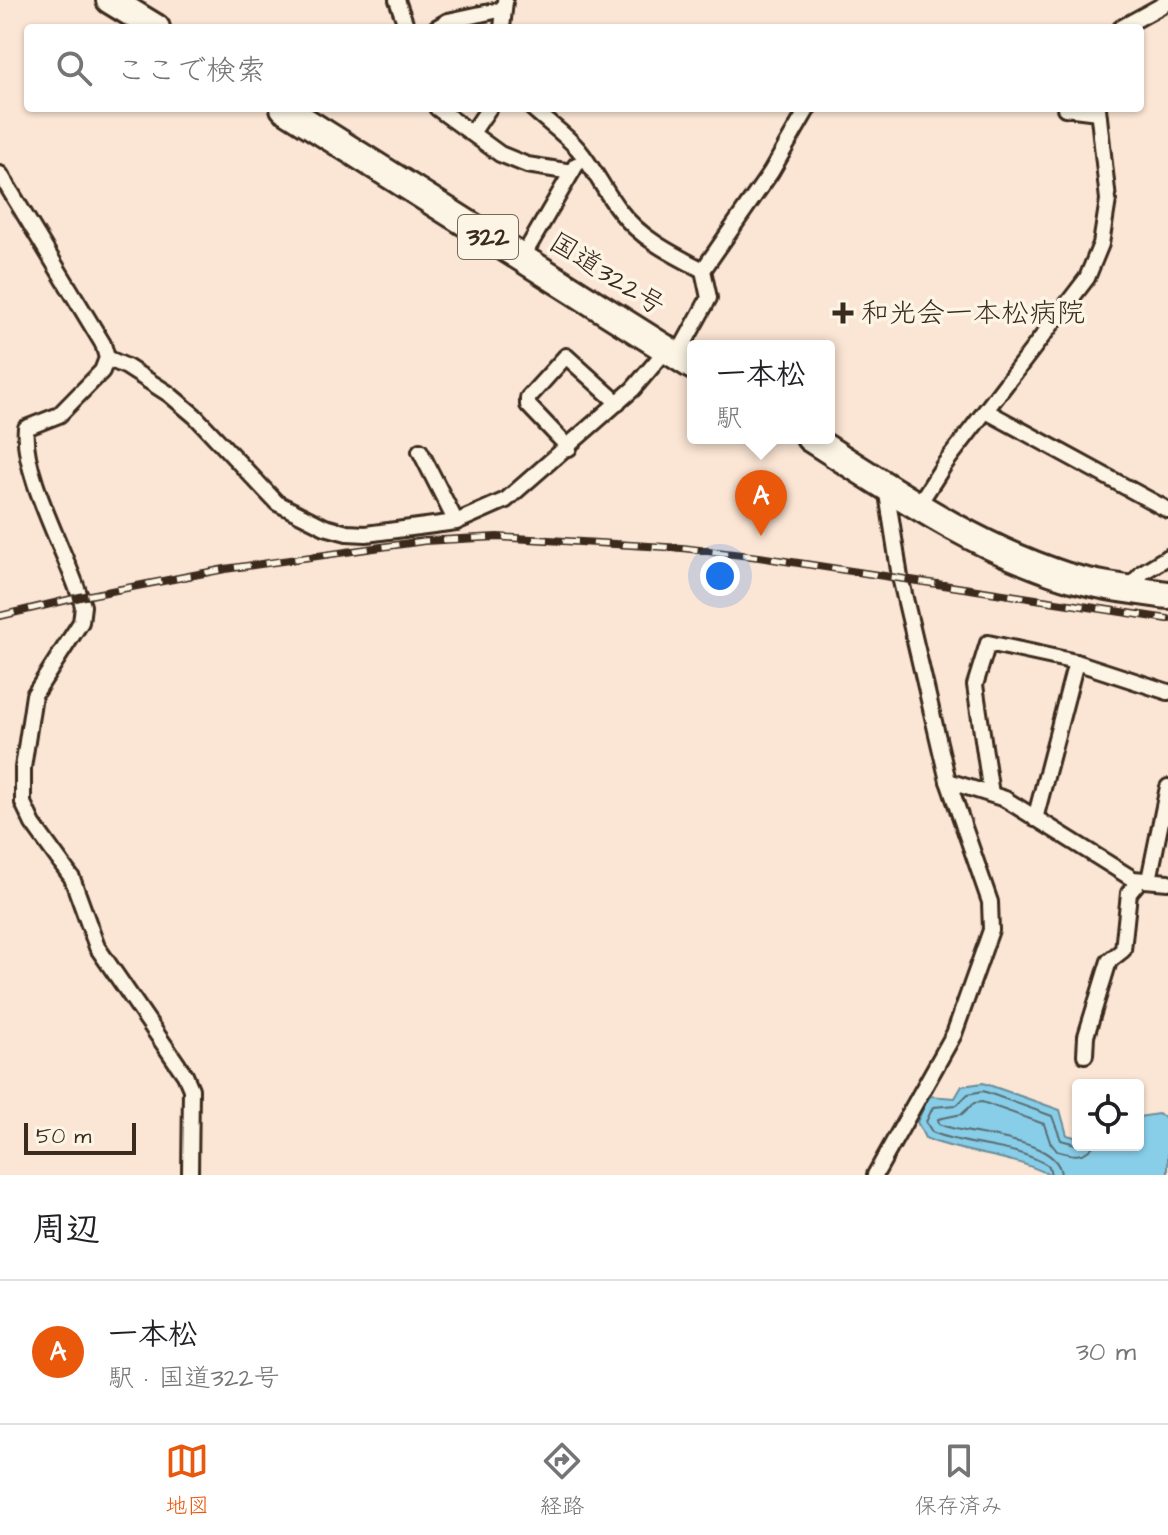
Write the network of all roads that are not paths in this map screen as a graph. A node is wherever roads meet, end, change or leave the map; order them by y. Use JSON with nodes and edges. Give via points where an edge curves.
{"nodes":[{"id":1,"x":110,"y":0,"type":"edge"},
{"id":2,"x":397,"y":0,"type":"edge"},
{"id":3,"x":1165,"y":2,"type":"edge"},
{"id":4,"x":505,"y":5,"type":"edge"},
{"id":5,"x":149,"y":24,"type":"edge"},
{"id":6,"x":406,"y":24,"type":"edge"},
{"id":7,"x":443,"y":24,"type":"edge"},
{"id":8,"x":1128,"y":24,"type":"edge"},
{"id":9,"x":290,"y":112,"type":"edge"},
{"id":10,"x":443,"y":112,"type":"edge"},
{"id":11,"x":486,"y":112,"type":"edge"},
{"id":12,"x":537,"y":112,"type":"edge"},
{"id":13,"x":806,"y":112,"type":"edge"},
{"id":14,"x":1098,"y":112,"type":"edge"},
{"id":15,"x":472,"y":133,"type":"junction"},
{"id":16,"x":582,"y":155,"type":"junction"},
{"id":17,"x":572,"y":172,"type":"junction"},
{"id":18,"x":0,"y":174,"type":"edge"},
{"id":19,"x":522,"y":258,"type":"junction"},
{"id":20,"x":703,"y":270,"type":"junction"},
{"id":21,"x":688,"y":340,"type":"edge"},
{"id":22,"x":679,"y":357,"type":"edge"},
{"id":23,"x":107,"y":358,"type":"junction"},
{"id":24,"x":618,"y":403,"type":"junction"},
{"id":25,"x":986,"y":411,"type":"junction"},
{"id":26,"x":819,"y":444,"type":"edge"},
{"id":27,"x":569,"y":448,"type":"junction"},
{"id":28,"x":420,"y":451,"type":"dead end"},
{"id":29,"x":886,"y":487,"type":"junction"},
{"id":30,"x":917,"y":507,"type":"junction"},
{"id":31,"x":1168,"y":510,"type":"edge"},
{"id":32,"x":456,"y":522,"type":"junction"},
{"id":33,"x":1168,"y":557,"type":"edge"},
{"id":34,"x":1128,"y":589,"type":"junction"},
{"id":35,"x":1168,"y":595,"type":"edge"},
{"id":36,"x":1076,"y":662,"type":"junction"},
{"id":37,"x":1168,"y":692,"type":"edge"},
{"id":38,"x":948,"y":781,"type":"junction"},
{"id":39,"x":1168,"y":787,"type":"edge"},
{"id":40,"x":991,"y":794,"type":"junction"},
{"id":41,"x":1035,"y":819,"type":"junction"},
{"id":42,"x":1144,"y":881,"type":"junction"},
{"id":43,"x":1168,"y":882,"type":"edge"},
{"id":44,"x":1085,"y":1055,"type":"dead end"},
{"id":45,"x":190,"y":1175,"type":"edge"},
{"id":46,"x":876,"y":1175,"type":"edge"}],
"edges":[{"from":1,"to":5,"type":"highway"},
{"from":2,"to":6,"type":"street"},
{"from":3,"to":8,"type":"street"},
{"from":4,"to":7,"type":"street"},
{"from":9,"to":19,"type":"highway","name":"国道322号","number":"322"},
{"from":10,"to":15,"type":"street"},
{"from":11,"to":15,"type":"street"},
{"from":12,"to":16,"type":"street"},
{"from":13,"to":20,"type":"street"},
{"from":14,"to":25,"type":"street","via":[[1108,200],[1101,244],[1087,278]]},
{"from":15,"to":17,"type":"street","via":[[500,154],[527,165]]},
{"from":16,"to":17,"type":"street"},
{"from":16,"to":20,"type":"street","via":[[619,210],[641,232]]},
{"from":17,"to":19,"type":"street"},
{"from":18,"to":23,"type":"street"},
{"from":19,"to":22,"type":"highway","name":"国道322号","number":"322"},
{"from":20,"to":21,"type":"street","via":[[709,298]]},
{"from":22,"to":24,"type":"street"},
{"from":23,"to":32,"type":"street","via":[[169,394],[277,503],[303,518],[357,534]]},
{"from":23,"to":45,"type":"street","via":[[102,371],[59,415],[26,428],[34,478],[83,606],[81,622],[34,695],[23,803],[72,878],[97,947],[185,1075],[191,1089]]},
{"from":24,"to":27,"type":"street"},
{"from":24,"to":27,"type":"street","via":[[566,356],[528,398],[528,405]]},
{"from":25,"to":30,"type":"street"},
{"from":25,"to":31,"type":"street"},
{"from":26,"to":29,"type":"highway"},
{"from":27,"to":32,"type":"street","via":[[506,500]]},
{"from":28,"to":32,"type":"street"},
{"from":29,"to":30,"type":"highway"},
{"from":29,"to":38,"type":"street","via":[[900,577]]},
{"from":30,"to":34,"type":"highway","via":[[1015,557],[1067,577]]},
{"from":33,"to":34,"type":"street"},
{"from":34,"to":35,"type":"highway"},
{"from":36,"to":37,"type":"street"},
{"from":36,"to":40,"type":"street","via":[[988,643],[975,685]]},
{"from":36,"to":41,"type":"street"},
{"from":38,"to":40,"type":"street"},
{"from":38,"to":46,"type":"street","via":[[990,902],[991,930],[954,1034]]},
{"from":39,"to":42,"type":"street"},
{"from":40,"to":41,"type":"street"},
{"from":41,"to":42,"type":"street"},
{"from":42,"to":43,"type":"street"},
{"from":42,"to":44,"type":"street","via":[[1129,893],[1123,950],[1109,961]]}]}
